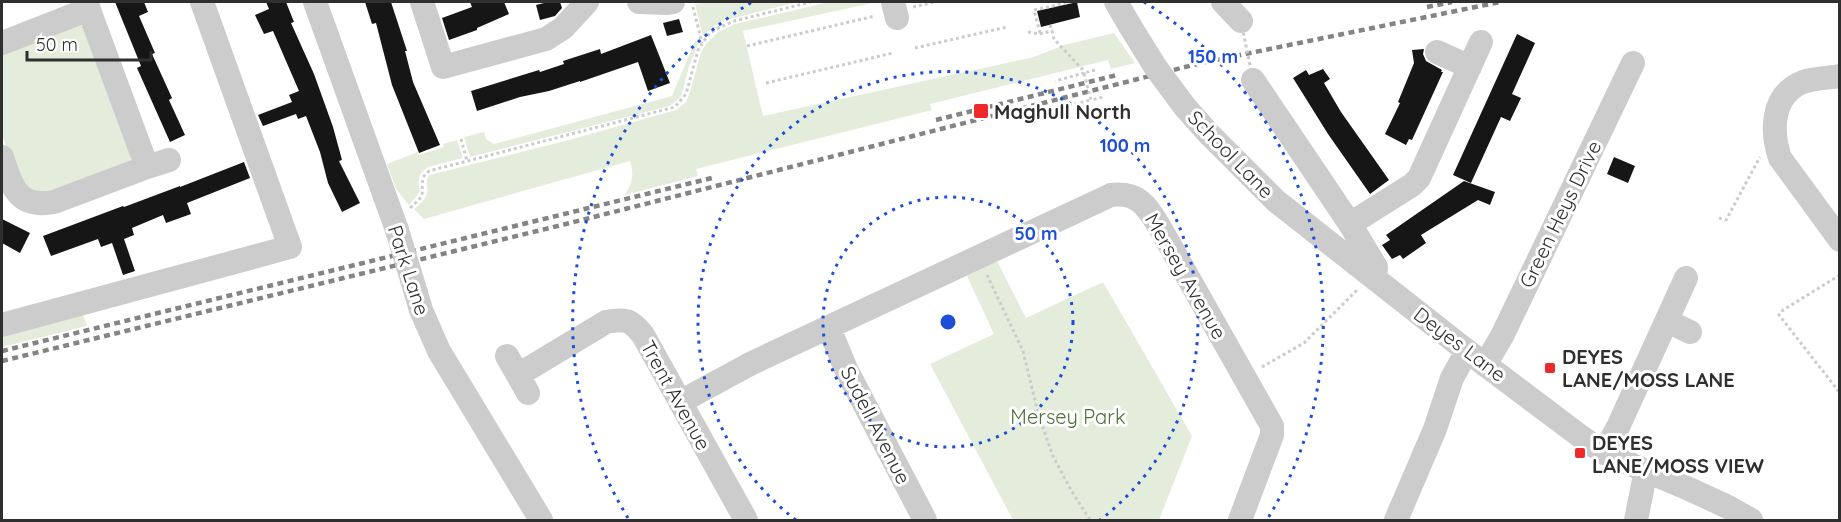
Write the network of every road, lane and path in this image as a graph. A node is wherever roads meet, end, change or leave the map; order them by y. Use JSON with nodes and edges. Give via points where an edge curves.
{"nodes":[{"id":1,"x":202,"y":2,"type":"edge"},
{"id":2,"x":315,"y":2,"type":"edge"},
{"id":3,"x":422,"y":2,"type":"edge"},
{"id":4,"x":587,"y":2,"type":"edge"},
{"id":5,"x":639,"y":2,"type":"edge"},
{"id":6,"x":673,"y":2,"type":"edge"},
{"id":7,"x":692,"y":2,"type":"edge"},
{"id":8,"x":811,"y":2,"type":"edge"},
{"id":9,"x":935,"y":2,"type":"edge"},
{"id":10,"x":1071,"y":2,"type":"edge"},
{"id":11,"x":1116,"y":2,"type":"edge"},
{"id":12,"x":1223,"y":2,"type":"edge"},
{"id":13,"x":88,"y":5,"type":"edge"},
{"id":14,"x":892,"y":11,"type":"edge"},
{"id":15,"x":1241,"y":21,"type":"joint"},
{"id":16,"x":1050,"y":25,"type":"dead end"},
{"id":17,"x":1007,"y":27,"type":"dead end"},
{"id":18,"x":1052,"y":31,"type":"junction"},
{"id":19,"x":1028,"y":32,"type":"dead end"},
{"id":20,"x":1041,"y":34,"type":"junction"},
{"id":21,"x":1481,"y":42,"type":"dead end"},
{"id":22,"x":2,"y":43,"type":"edge"},
{"id":23,"x":702,"y":43,"type":"junction"},
{"id":24,"x":747,"y":46,"type":"dead end"},
{"id":25,"x":915,"y":48,"type":"dead end"},
{"id":26,"x":1437,"y":52,"type":"dead end"},
{"id":27,"x":893,"y":53,"type":"dead end"},
{"id":28,"x":1633,"y":63,"type":"dead end"},
{"id":29,"x":1470,"y":67,"type":"junction"},
{"id":30,"x":1095,"y":70,"type":"dead end"},
{"id":31,"x":1084,"y":73,"type":"junction"},
{"id":32,"x":1839,"y":76,"type":"edge"},
{"id":33,"x":1253,"y":80,"type":"joint"},
{"id":34,"x":1055,"y":81,"type":"dead end"},
{"id":35,"x":766,"y":83,"type":"dead end"},
{"id":36,"x":1103,"y":97,"type":"dead end"},
{"id":37,"x":1090,"y":100,"type":"junction"},
{"id":38,"x":1063,"y":107,"type":"dead end"},
{"id":39,"x":461,"y":139,"type":"dead end"},
{"id":40,"x":1775,"y":143,"type":"junction"},
{"id":41,"x":2,"y":157,"type":"edge"},
{"id":42,"x":467,"y":161,"type":"junction"},
{"id":43,"x":1719,"y":218,"type":"dead end"},
{"id":44,"x":395,"y":223,"type":"junction"},
{"id":45,"x":1350,"y":224,"type":"junction"},
{"id":46,"x":1839,"y":240,"type":"edge"},
{"id":47,"x":992,"y":251,"type":"junction"},
{"id":48,"x":1839,"y":275,"type":"edge"},
{"id":49,"x":1686,"y":278,"type":"dead end"},
{"id":50,"x":1369,"y":281,"type":"junction"},
{"id":51,"x":1667,"y":321,"type":"junction"},
{"id":52,"x":2,"y":325,"type":"edge"},
{"id":53,"x":829,"y":328,"type":"junction"},
{"id":54,"x":1690,"y":332,"type":"dead end"},
{"id":55,"x":1476,"y":358,"type":"junction"},
{"id":56,"x":518,"y":374,"type":"dead end"},
{"id":57,"x":1244,"y":376,"type":"junction"},
{"id":58,"x":1839,"y":393,"type":"edge"},
{"id":59,"x":680,"y":402,"type":"junction"},
{"id":60,"x":1604,"y":453,"type":"junction"},
{"id":61,"x":1646,"y":470,"type":"junction"},
{"id":62,"x":541,"y":520,"type":"edge"},
{"id":63,"x":746,"y":520,"type":"edge"},
{"id":64,"x":925,"y":520,"type":"edge"},
{"id":65,"x":1090,"y":520,"type":"edge"},
{"id":66,"x":1240,"y":520,"type":"edge"},
{"id":67,"x":1396,"y":520,"type":"edge"},
{"id":68,"x":1636,"y":520,"type":"edge"},
{"id":69,"x":1751,"y":520,"type":"edge"}],
"edges":[{"from":1,"to":52,"type":"street","via":[[290,247]]},
{"from":2,"to":44,"type":"street","name":"Park Lane"},
{"from":3,"to":4,"type":"street","via":[[442,67],[546,39],[563,28]]},
{"from":5,"to":6,"type":"street"},
{"from":7,"to":23,"type":"path"},
{"from":8,"to":23,"type":"path","via":[[724,24]]},
{"from":9,"to":14,"type":"path"},
{"from":10,"to":20,"type":"path","via":[[1034,10]]},
{"from":11,"to":50,"type":"street","name":"School Lane","bridge":true,"via":[[1156,68],[1216,142],[1276,201]]},
{"from":12,"to":15,"type":"street"},
{"from":13,"to":22,"type":"street"},
{"from":13,"to":41,"type":"street","via":[[158,164],[43,204],[18,194]]},
{"from":14,"to":24,"type":"path"},
{"from":15,"to":33,"type":"path","bridge":true},
{"from":16,"to":18,"type":"path"},
{"from":17,"to":25,"type":"path"},
{"from":18,"to":20,"type":"path"},
{"from":18,"to":31,"type":"path","via":[[1054,39]]},
{"from":19,"to":20,"type":"path"},
{"from":21,"to":29,"type":"street"},
{"from":23,"to":42,"type":"path","via":[[686,94],[675,107]]},
{"from":26,"to":29,"type":"street"},
{"from":27,"to":35,"type":"path"},
{"from":28,"to":55,"type":"street","name":"Green Heys Drive","via":[[1502,336]]},
{"from":29,"to":45,"type":"street","via":[[1419,178]]},
{"from":30,"to":31,"type":"path","bridge":true},
{"from":31,"to":34,"type":"path"},
{"from":31,"to":37,"type":"path","bridge":true},
{"from":32,"to":40,"type":"street","via":[[1801,83],[1786,94],[1776,114]]},
{"from":33,"to":45,"type":"street"},
{"from":36,"to":37,"type":"path","bridge":true},
{"from":37,"to":38,"type":"path"},
{"from":39,"to":42,"type":"path"},
{"from":40,"to":43,"type":"path","via":[[1762,154],[1726,220]]},
{"from":40,"to":46,"type":"street","via":[[1793,178]]},
{"from":42,"to":44,"type":"path","via":[[429,171],[423,177],[421,198]]},
{"from":44,"to":62,"type":"street","name":"Park Lane","bridge":true,"via":[[421,310],[439,351]]},
{"from":45,"to":50,"type":"street","via":[[1376,267]]},
{"from":47,"to":53,"type":"street","name":"Mersey Avenue"},
{"from":47,"to":57,"type":"street","name":"Mersey Avenue","via":[[1111,195],[1132,196],[1149,210]]},
{"from":47,"to":65,"type":"path","via":[[984,268],[1023,351],[1053,456]]},
{"from":48,"to":58,"type":"path","via":[[1779,315]]},
{"from":49,"to":51,"type":"street"},
{"from":50,"to":55,"type":"street","name":"Deyes Lane"},
{"from":50,"to":57,"type":"path","via":[[1304,343]]},
{"from":51,"to":54,"type":"street"},
{"from":51,"to":60,"type":"street"},
{"from":53,"to":59,"type":"street","name":"Mersey Avenue"},
{"from":53,"to":64,"type":"street","name":"Sudell Avenue","via":[[851,379]]},
{"from":55,"to":60,"type":"street","name":"Deyes Lane"},
{"from":55,"to":67,"type":"street","name":"Green Heys Drive","via":[[1452,378]]},
{"from":56,"to":59,"type":"street","name":"Trent Avenue","via":[[606,322],[627,320],[643,335]]},
{"from":57,"to":66,"type":"street","name":"Mersey Avenue","via":[[1269,418],[1272,435]]},
{"from":59,"to":63,"type":"street","name":"Trent Avenue"},
{"from":60,"to":61,"type":"street","name":"Deyes Lane"},
{"from":61,"to":68,"type":"street"},
{"from":61,"to":69,"type":"street","name":"Deyes Lane"}]}
